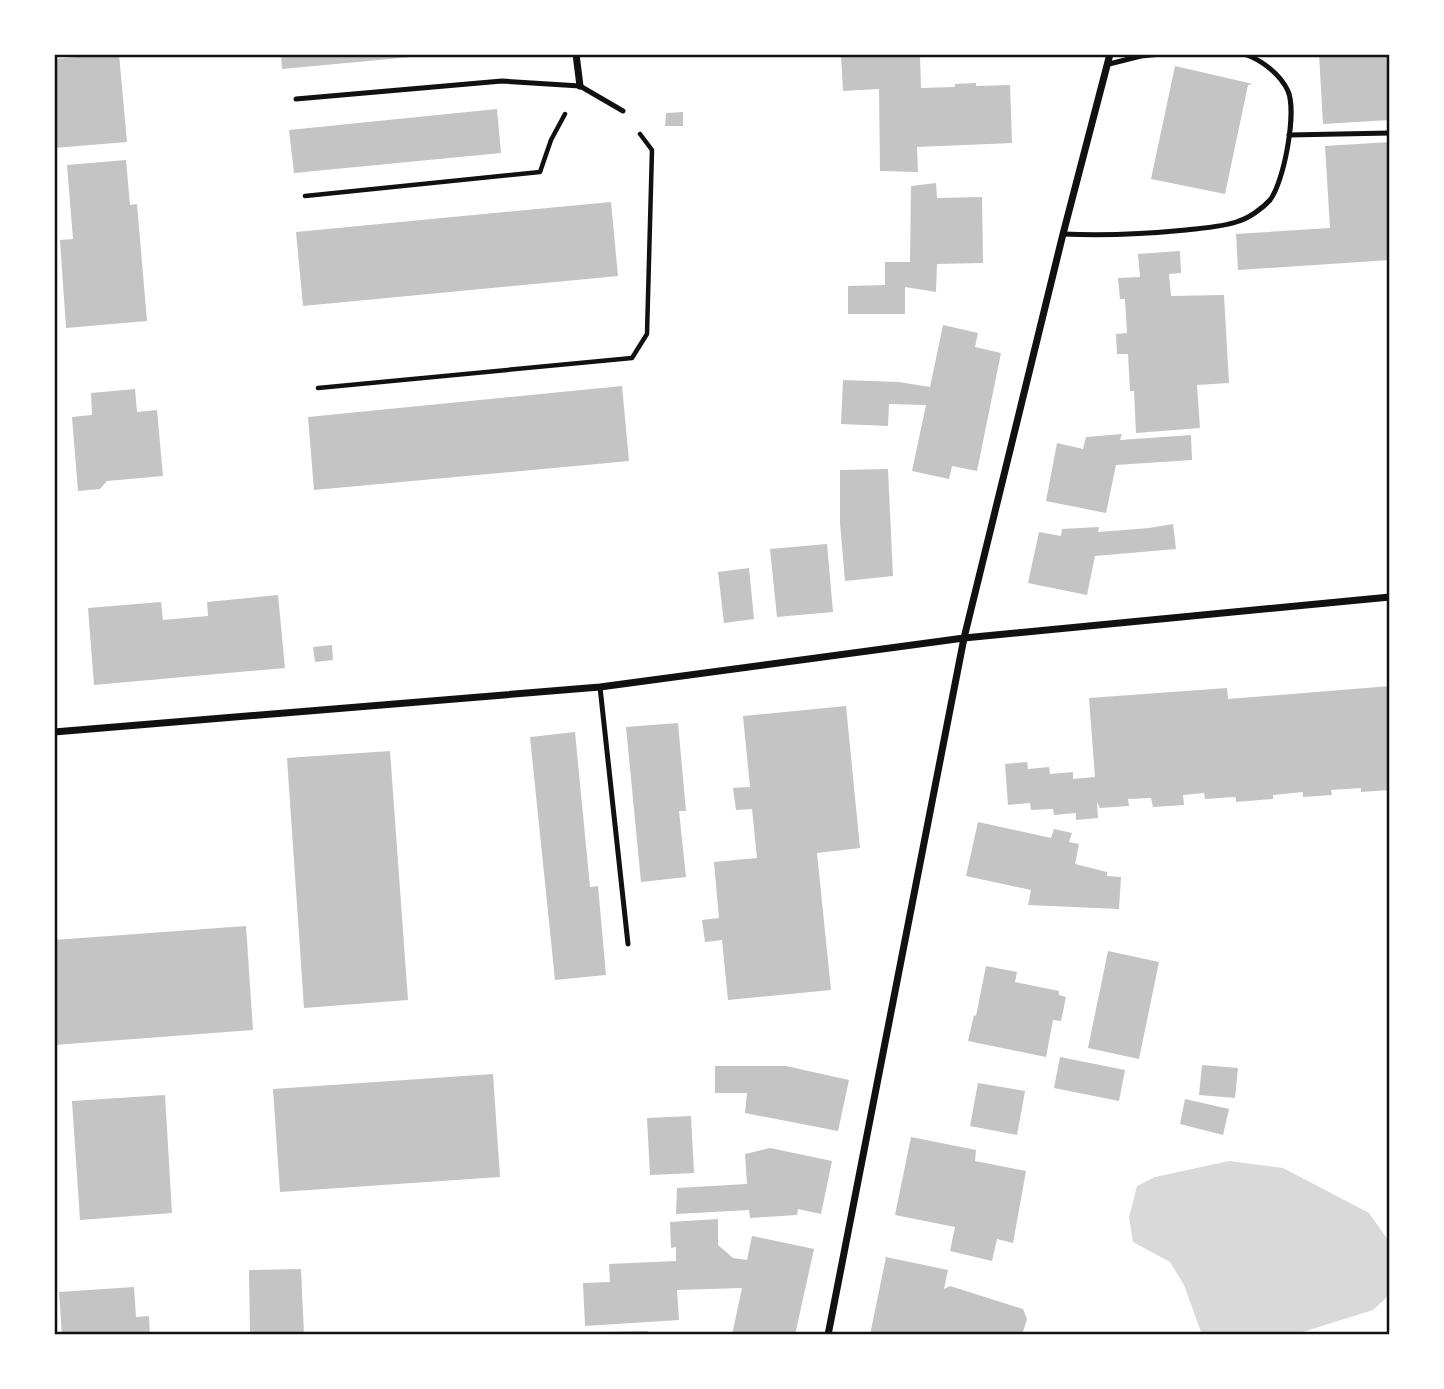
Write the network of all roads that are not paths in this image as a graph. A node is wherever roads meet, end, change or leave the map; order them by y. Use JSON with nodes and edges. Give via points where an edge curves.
{"nodes":[{"id":1,"x":576,"y":54,"type":"edge"},
{"id":2,"x":1111,"y":54,"type":"edge"},
{"id":3,"x":1161,"y":54,"type":"edge"},
{"id":4,"x":1244,"y":54,"type":"edge"},
{"id":5,"x":1109,"y":64,"type":"junction"},
{"id":6,"x":580,"y":86,"type":"junction"},
{"id":7,"x":296,"y":99,"type":"dead end"},
{"id":8,"x":623,"y":111,"type":"road end"},
{"id":9,"x":1390,"y":133,"type":"edge"},
{"id":10,"x":1289,"y":135,"type":"junction"},
{"id":11,"x":1063,"y":234,"type":"junction"},
{"id":12,"x":1390,"y":597,"type":"edge"},
{"id":13,"x":964,"y":638,"type":"junction"},
{"id":14,"x":600,"y":687,"type":"junction"},
{"id":15,"x":54,"y":732,"type":"edge"},
{"id":16,"x":628,"y":944,"type":"dead end"},
{"id":17,"x":828,"y":1335,"type":"edge"}],
"edges":[{"from":1,"to":6,"type":"street"},
{"from":2,"to":5,"type":"street"},
{"from":3,"to":5,"type":"lane"},
{"from":4,"to":10,"type":"lane","via":[[1257,58],[1287,90],[1292,106]]},
{"from":5,"to":11,"type":"street"},
{"from":6,"to":7,"type":"lane","via":[[502,81]]},
{"from":6,"to":8,"type":"lane"},
{"from":9,"to":10,"type":"lane"},
{"from":10,"to":11,"type":"lane","via":[[1270,200],[1240,221],[1172,231]]},
{"from":11,"to":13,"type":"street"},
{"from":12,"to":13,"type":"street"},
{"from":13,"to":14,"type":"street"},
{"from":13,"to":17,"type":"street"},
{"from":14,"to":15,"type":"street"},
{"from":14,"to":16,"type":"lane"}]}
